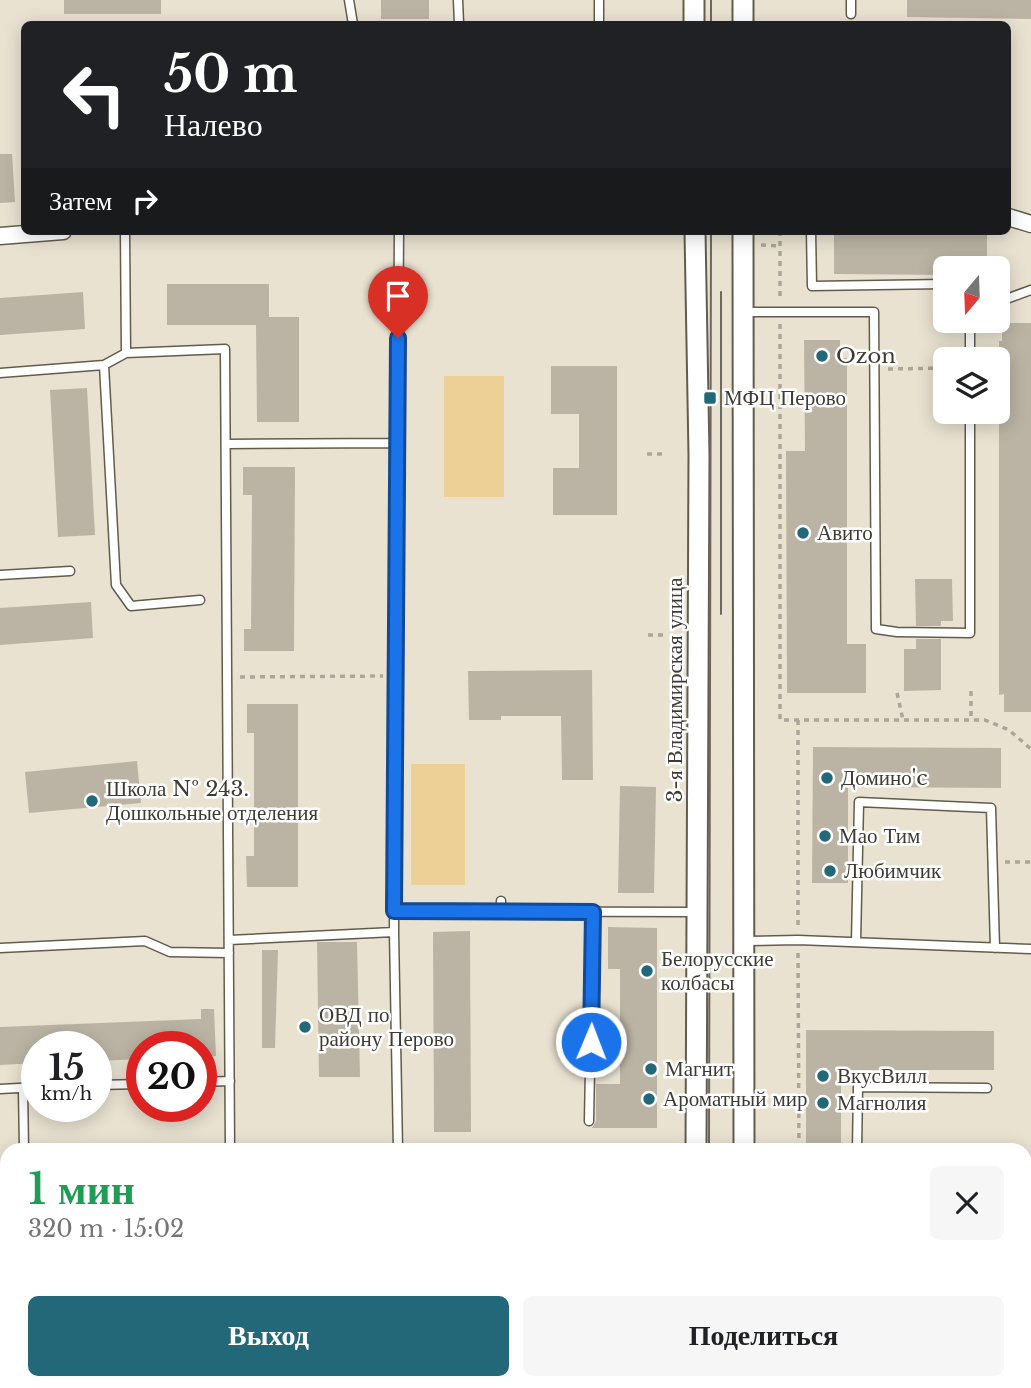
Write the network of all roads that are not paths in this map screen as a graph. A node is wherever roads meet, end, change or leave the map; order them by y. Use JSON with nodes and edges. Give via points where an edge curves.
{"nodes":[{"id":1,"x":349,"y":0,"type":"edge"},
{"id":2,"x":458,"y":0,"type":"edge"},
{"id":3,"x":599,"y":0,"type":"edge"},
{"id":4,"x":694,"y":0,"type":"edge"},
{"id":5,"x":743,"y":0,"type":"edge"},
{"id":6,"x":851,"y":0,"type":"edge"},
{"id":7,"x":851,"y":14,"type":"dead end"},
{"id":8,"x":352,"y":21,"type":"edge"},
{"id":9,"x":459,"y":21,"type":"edge"},
{"id":10,"x":599,"y":21,"type":"edge"},
{"id":11,"x":694,"y":21,"type":"edge"},
{"id":12,"x":743,"y":21,"type":"edge"},
{"id":13,"x":1011,"y":219,"type":"edge"},
{"id":14,"x":1031,"y":224,"type":"edge"},
{"id":15,"x":21,"y":234,"type":"edge"},
{"id":16,"x":125,"y":235,"type":"edge"},
{"id":17,"x":399,"y":235,"type":"edge"},
{"id":18,"x":695,"y":235,"type":"edge"},
{"id":19,"x":743,"y":235,"type":"edge"},
{"id":20,"x":811,"y":235,"type":"edge"},
{"id":21,"x":0,"y":236,"type":"edge"},
{"id":22,"x":933,"y":284,"type":"edge"},
{"id":23,"x":1031,"y":290,"type":"edge"},
{"id":24,"x":1010,"y":298,"type":"edge"},
{"id":25,"x":743,"y":312,"type":"junction"},
{"id":26,"x":126,"y":353,"type":"junction"},
{"id":27,"x":104,"y":365,"type":"junction"},
{"id":28,"x":0,"y":373,"type":"edge"},
{"id":29,"x":970,"y":424,"type":"edge"},
{"id":30,"x":397,"y":443,"type":"junction"},
{"id":31,"x":226,"y":444,"type":"junction"},
{"id":32,"x":70,"y":571,"type":"dead end"},
{"id":33,"x":0,"y":575,"type":"edge"},
{"id":34,"x":200,"y":600,"type":"dead end"},
{"id":35,"x":501,"y":901,"type":"dead end"},
{"id":36,"x":394,"y":911,"type":"junction"},
{"id":37,"x":501,"y":911,"type":"junction"},
{"id":38,"x":593,"y":912,"type":"junction"},
{"id":39,"x":698,"y":912,"type":"junction"},
{"id":40,"x":394,"y":932,"type":"junction"},
{"id":41,"x":229,"y":940,"type":"junction"},
{"id":42,"x":744,"y":940,"type":"junction"},
{"id":43,"x":856,"y":942,"type":"junction"},
{"id":44,"x":0,"y":948,"type":"edge"},
{"id":45,"x":995,"y":948,"type":"junction"},
{"id":46,"x":1031,"y":949,"type":"edge"},
{"id":47,"x":229,"y":953,"type":"junction"},
{"id":48,"x":217,"y":1081,"type":"edge"},
{"id":49,"x":230,"y":1081,"type":"junction"},
{"id":50,"x":21,"y":1088,"type":"edge"},
{"id":51,"x":987,"y":1088,"type":"dead end"},
{"id":52,"x":0,"y":1089,"type":"edge"},
{"id":53,"x":589,"y":1121,"type":"dead end"},
{"id":54,"x":24,"y":1122,"type":"edge"},
{"id":55,"x":24,"y":1143,"type":"edge"},
{"id":56,"x":230,"y":1143,"type":"edge"},
{"id":57,"x":398,"y":1143,"type":"edge"},
{"id":58,"x":696,"y":1143,"type":"edge"},
{"id":59,"x":744,"y":1143,"type":"edge"},
{"id":60,"x":857,"y":1143,"type":"edge"}],
"edges":[{"from":1,"to":8,"type":"lane"},
{"from":2,"to":9,"type":"lane"},
{"from":3,"to":10,"type":"lane"},
{"from":4,"to":11,"type":"street"},
{"from":5,"to":12,"type":"street"},
{"from":6,"to":7,"type":"lane"},
{"from":13,"to":14,"type":"street"},
{"from":15,"to":21,"type":"street"},
{"from":16,"to":26,"type":"lane"},
{"from":17,"to":30,"type":"lane"},
{"from":18,"to":39,"type":"street","name":"3-я Владимирская улица"},
{"from":19,"to":25,"type":"street"},
{"from":20,"to":22,"type":"lane","via":[[812,286]]},
{"from":23,"to":24,"type":"lane"},
{"from":25,"to":29,"type":"lane","via":[[874,312],[876,629],[970,633]]},
{"from":25,"to":42,"type":"street"},
{"from":26,"to":27,"type":"lane"},
{"from":26,"to":31,"type":"lane","via":[[225,349]]},
{"from":27,"to":28,"type":"lane"},
{"from":27,"to":34,"type":"lane","via":[[116,585],[131,606]]},
{"from":30,"to":31,"type":"lane"},
{"from":30,"to":36,"type":"lane"},
{"from":31,"to":41,"type":"lane"},
{"from":32,"to":33,"type":"lane"},
{"from":35,"to":37,"type":"lane"},
{"from":36,"to":37,"type":"lane"},
{"from":36,"to":40,"type":"lane"},
{"from":37,"to":38,"type":"lane"},
{"from":38,"to":39,"type":"lane"},
{"from":38,"to":53,"type":"lane"},
{"from":39,"to":58,"type":"street","name":"3-я Владимирская улица"},
{"from":40,"to":41,"type":"lane"},
{"from":40,"to":57,"type":"lane"},
{"from":41,"to":47,"type":"lane"},
{"from":42,"to":43,"type":"lane"},
{"from":42,"to":59,"type":"street"},
{"from":43,"to":45,"type":"lane"},
{"from":43,"to":45,"type":"lane","via":[[859,802],[991,808]]},
{"from":44,"to":47,"type":"lane","via":[[145,941],[170,952]]},
{"from":45,"to":46,"type":"lane"},
{"from":47,"to":49,"type":"lane"},
{"from":48,"to":49,"type":"lane"},
{"from":49,"to":56,"type":"lane"},
{"from":50,"to":52,"type":"lane"},
{"from":51,"to":60,"type":"lane","via":[[858,1087]]},
{"from":54,"to":55,"type":"lane"}]}
